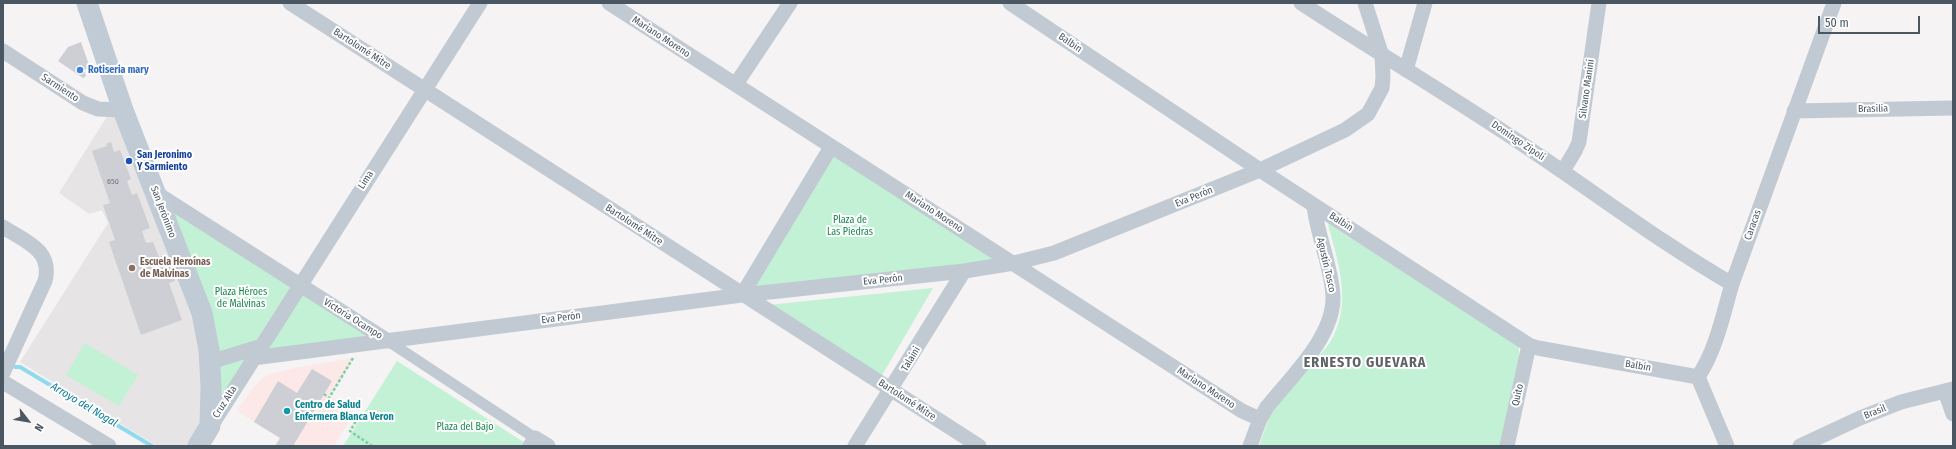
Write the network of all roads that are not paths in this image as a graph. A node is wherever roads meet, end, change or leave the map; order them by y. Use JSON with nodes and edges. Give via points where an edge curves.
{"nodes":[{"id":1,"x":87,"y":3,"type":"edge"},
{"id":2,"x":290,"y":3,"type":"edge"},
{"id":3,"x":480,"y":3,"type":"edge"},
{"id":4,"x":609,"y":3,"type":"edge"},
{"id":5,"x":790,"y":3,"type":"edge"},
{"id":6,"x":1010,"y":3,"type":"edge"},
{"id":7,"x":1301,"y":3,"type":"edge"},
{"id":8,"x":1365,"y":3,"type":"edge"},
{"id":9,"x":1425,"y":3,"type":"edge"},
{"id":10,"x":1599,"y":3,"type":"edge"},
{"id":11,"x":1834,"y":3,"type":"edge"},
{"id":12,"x":3,"y":51,"type":"edge"},
{"id":13,"x":1382,"y":56,"type":"junction"},
{"id":14,"x":1406,"y":70,"type":"junction"},
{"id":15,"x":736,"y":84,"type":"junction"},
{"id":16,"x":424,"y":89,"type":"junction"},
{"id":17,"x":1953,"y":108,"type":"edge"},
{"id":18,"x":123,"y":110,"type":"junction"},
{"id":19,"x":1794,"y":111,"type":"junction"},
{"id":20,"x":832,"y":147,"type":"junction"},
{"id":21,"x":1260,"y":170,"type":"junction"},
{"id":22,"x":1563,"y":171,"type":"junction"},
{"id":23,"x":156,"y":193,"type":"junction"},
{"id":24,"x":1314,"y":205,"type":"junction"},
{"id":25,"x":3,"y":227,"type":"edge"},
{"id":26,"x":1014,"y":263,"type":"junction"},
{"id":27,"x":964,"y":271,"type":"junction"},
{"id":28,"x":299,"y":284,"type":"junction"},
{"id":29,"x":1732,"y":284,"type":"junction"},
{"id":30,"x":742,"y":295,"type":"junction"},
{"id":31,"x":388,"y":341,"type":"junction"},
{"id":32,"x":1529,"y":345,"type":"junction"},
{"id":33,"x":256,"y":352,"type":"junction"},
{"id":34,"x":210,"y":362,"type":"junction"},
{"id":35,"x":3,"y":373,"type":"edge"},
{"id":36,"x":1698,"y":377,"type":"junction"},
{"id":37,"x":3,"y":382,"type":"edge"},
{"id":38,"x":891,"y":390,"type":"junction"},
{"id":39,"x":1949,"y":390,"type":"edge"},
{"id":40,"x":1953,"y":414,"type":"edge"},
{"id":41,"x":1260,"y":419,"type":"junction"},
{"id":42,"x":210,"y":426,"type":"junction"},
{"id":43,"x":533,"y":442,"type":"edge"},
{"id":44,"x":109,"y":446,"type":"edge"},
{"id":45,"x":198,"y":446,"type":"edge"},
{"id":46,"x":548,"y":446,"type":"edge"},
{"id":47,"x":856,"y":446,"type":"edge"},
{"id":48,"x":979,"y":446,"type":"edge"},
{"id":49,"x":1250,"y":446,"type":"edge"},
{"id":50,"x":1507,"y":446,"type":"edge"},
{"id":51,"x":1727,"y":446,"type":"edge"},
{"id":52,"x":1800,"y":446,"type":"edge"}],
"edges":[{"from":1,"to":18,"type":"main road","name":"San Jerónimo"},
{"from":2,"to":16,"type":"street","name":"Bartolomé Mitre"},
{"from":3,"to":16,"type":"street","name":"Lima"},
{"from":4,"to":15,"type":"street","name":"Mariano Moreno"},
{"from":5,"to":15,"type":"street"},
{"from":6,"to":21,"type":"street","name":"Balbín"},
{"from":7,"to":13,"type":"street","name":"Domingo Zípoli"},
{"from":8,"to":13,"type":"street","name":"Eva Perón"},
{"from":9,"to":14,"type":"street"},
{"from":10,"to":22,"type":"street","name":"Silvano Manini","via":[[1579,142]]},
{"from":11,"to":19,"type":"street","name":"Caracas"},
{"from":12,"to":18,"type":"street","name":"Sarmiento","via":[[84,103],[98,109]]},
{"from":13,"to":14,"type":"street","name":"Domingo Zípoli"},
{"from":13,"to":21,"type":"street","name":"Eva Perón","via":[[1382,88],[1368,114],[1345,130]]},
{"from":14,"to":22,"type":"street","name":"Domingo Zípoli","via":[[1455,99]]},
{"from":15,"to":20,"type":"street","name":"Mariano Moreno"},
{"from":16,"to":28,"type":"street","name":"Lima"},
{"from":16,"to":30,"type":"street","name":"Bartolomé Mitre"},
{"from":17,"to":19,"type":"street","name":"Brasilia"},
{"from":18,"to":23,"type":"main road","name":"San Jerónimo"},
{"from":19,"to":29,"type":"street","name":"Caracas"},
{"from":20,"to":26,"type":"street","name":"Mariano Moreno"},
{"from":20,"to":30,"type":"street"},
{"from":21,"to":24,"type":"street","name":"Balbín"},
{"from":21,"to":26,"type":"street","name":"Eva Perón","via":[[1071,248]]},
{"from":22,"to":29,"type":"street","name":"Domingo Zípoli","via":[[1634,222]]},
{"from":23,"to":28,"type":"street","name":"Victoria Ocampo"},
{"from":23,"to":34,"type":"main road","name":"San Jerónimo","via":[[202,314]]},
{"from":24,"to":32,"type":"street","name":"Balbín"},
{"from":24,"to":41,"type":"street","name":"Agustín Tosco","via":[[1333,297],[1331,314],[1319,342]]},
{"from":25,"to":35,"type":"street","via":[[39,251],[47,272]]},
{"from":26,"to":27,"type":"street","name":"Eva Perón"},
{"from":26,"to":41,"type":"street","name":"Mariano Moreno","via":[[1242,411]]},
{"from":27,"to":30,"type":"street","name":"Eva Perón"},
{"from":27,"to":38,"type":"street","name":"Talaini"},
{"from":28,"to":31,"type":"street","name":"Victoria Ocampo"},
{"from":28,"to":33,"type":"street","name":"Lima"},
{"from":29,"to":36,"type":"street","name":"Caracas","via":[[1718,332]]},
{"from":30,"to":31,"type":"street","name":"Eva Perón"},
{"from":30,"to":38,"type":"street","name":"Bartolomé Mitre"},
{"from":31,"to":33,"type":"street","name":"Eva Perón"},
{"from":31,"to":43,"type":"street","name":"Victoria Ocampo"},
{"from":32,"to":36,"type":"street","name":"Balbín"},
{"from":32,"to":50,"type":"street","name":"Quito"},
{"from":33,"to":34,"type":"street","name":"Eva Perón"},
{"from":33,"to":42,"type":"street","name":"Cruz Alta"},
{"from":34,"to":42,"type":"main road","name":"San Jerónimo"},
{"from":36,"to":51,"type":"street"},
{"from":37,"to":44,"type":"street"},
{"from":38,"to":47,"type":"street","name":"Talaini"},
{"from":38,"to":48,"type":"street","name":"Bartolomé Mitre"},
{"from":39,"to":40,"type":"street"},
{"from":39,"to":52,"type":"street","name":"Brasil","via":[[1901,402]]},
{"from":41,"to":49,"type":"street","name":"Agustín Tosco"},
{"from":42,"to":45,"type":"main road","name":"Cruz Alta"},
{"from":43,"to":46,"type":"street","name":"Victoria Ocampo"}]}
